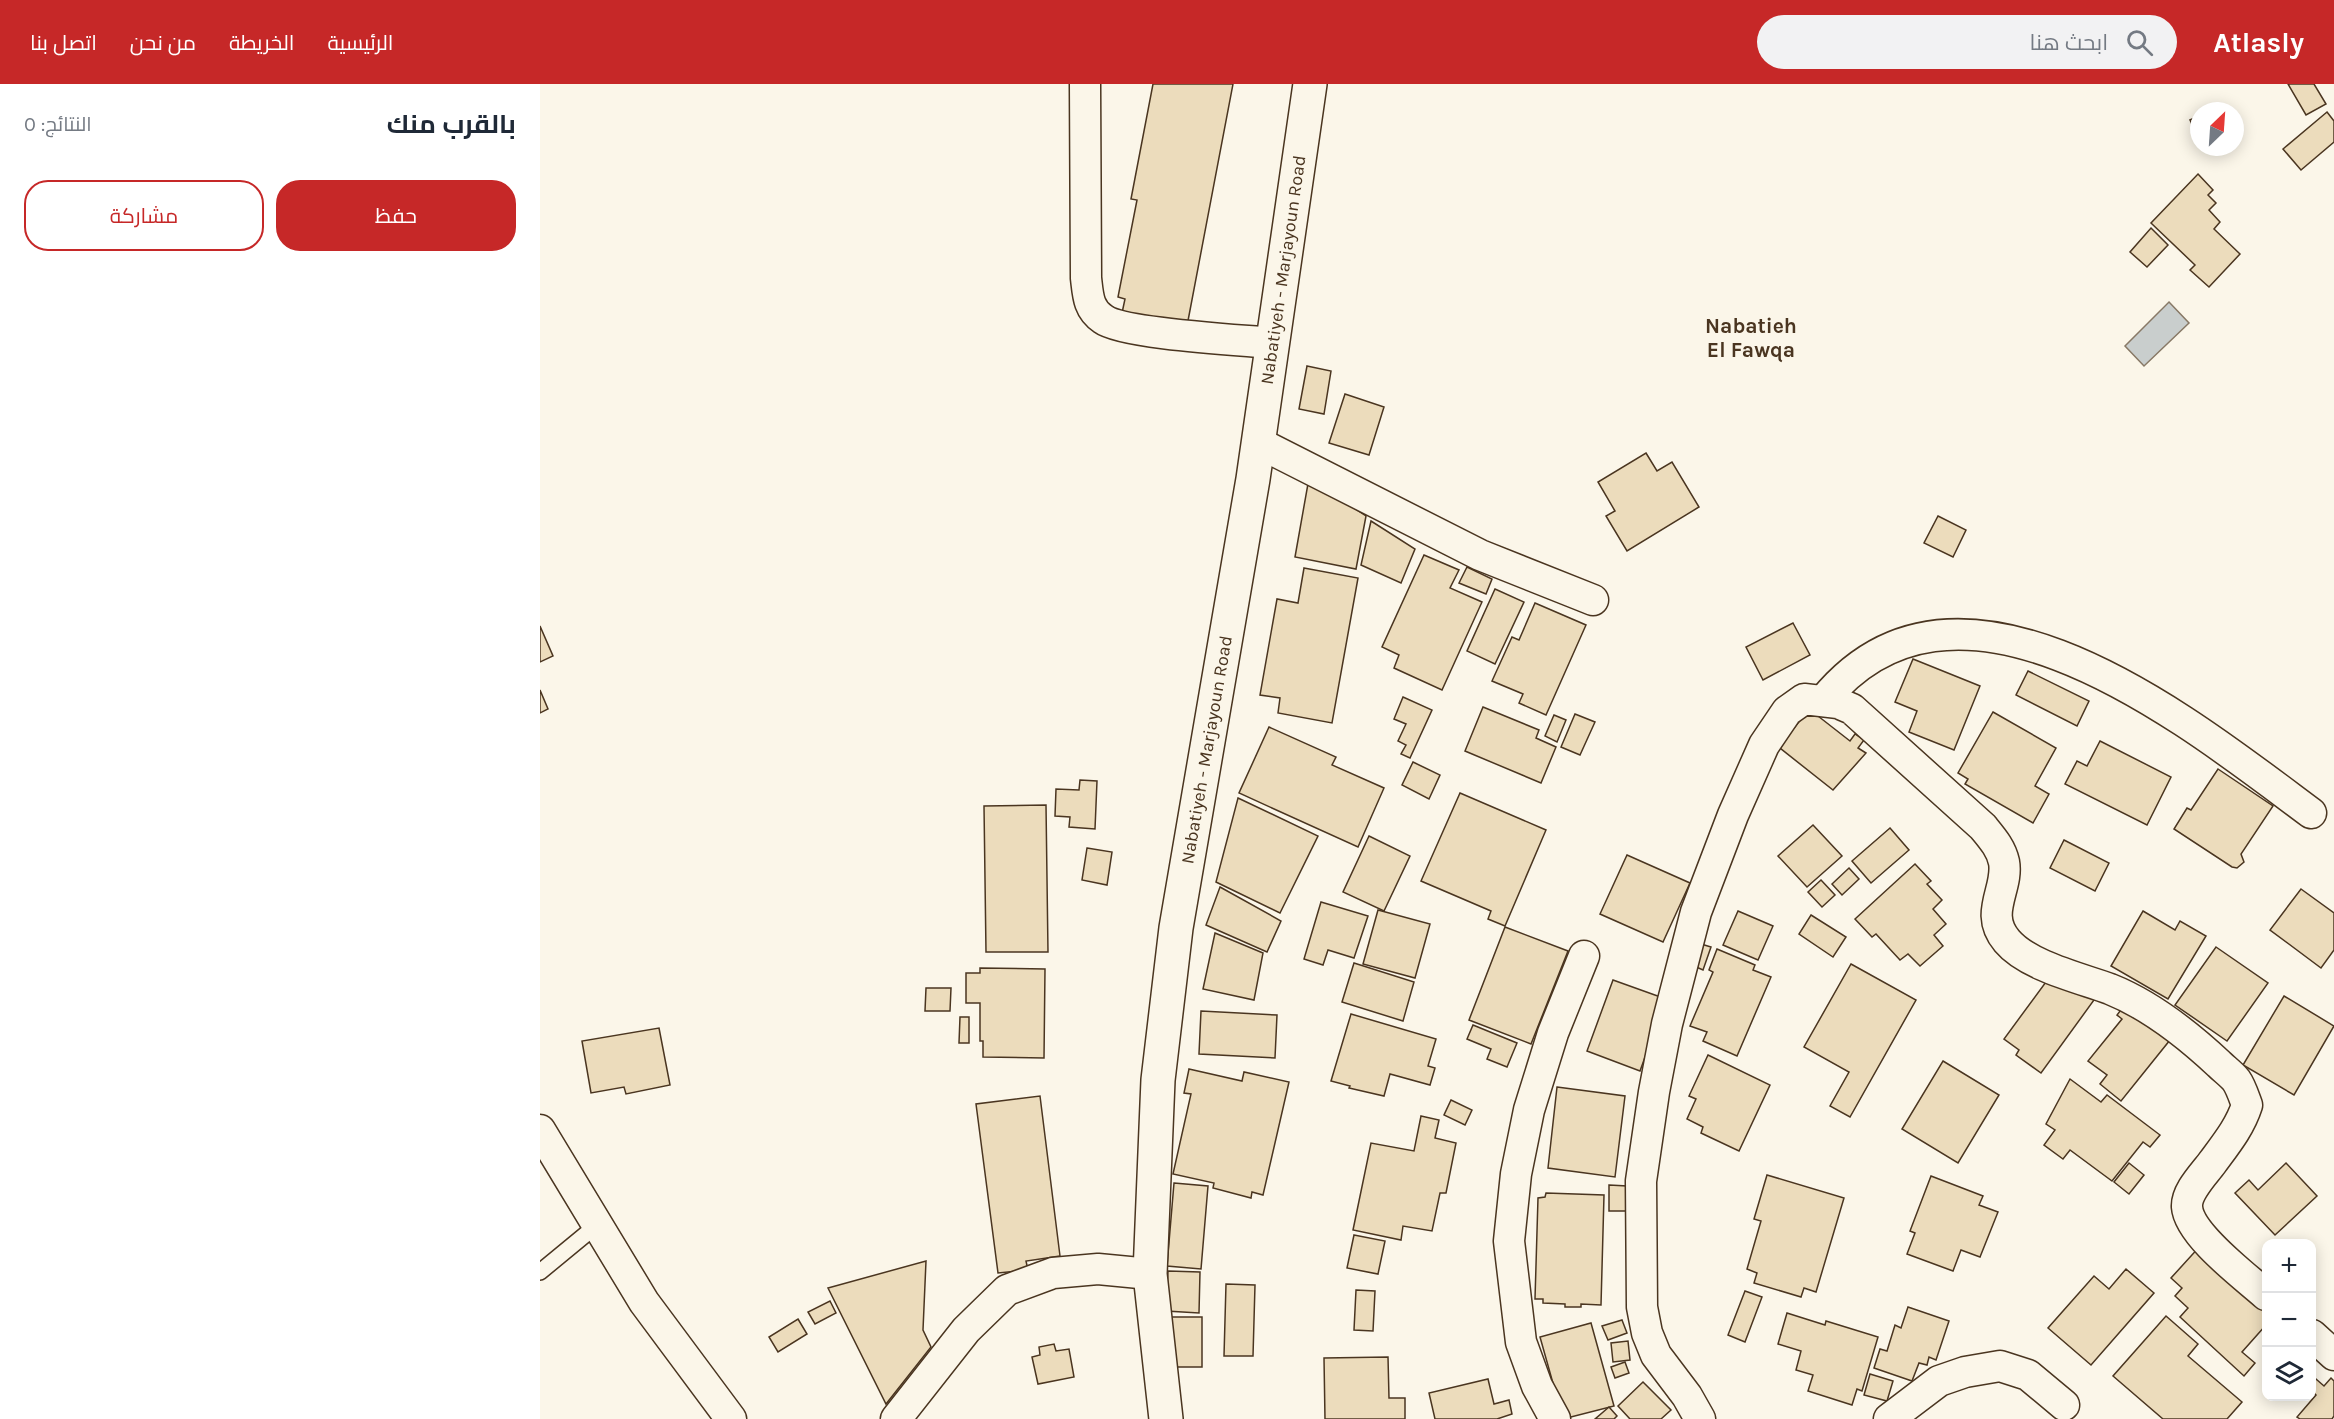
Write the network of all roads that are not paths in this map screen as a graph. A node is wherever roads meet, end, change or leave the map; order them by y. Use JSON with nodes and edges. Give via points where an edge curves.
{"nodes":[{"id":1,"x":1085,"y":84,"type":"edge"},
{"id":2,"x":1310,"y":84,"type":"edge"},
{"id":3,"x":1272,"y":343,"type":"junction"},
{"id":4,"x":1259,"y":443,"type":"junction"},
{"id":5,"x":1593,"y":600,"type":"dead end"},
{"id":6,"x":1824,"y":700,"type":"junction"},
{"id":7,"x":2311,"y":813,"type":"dead end"},
{"id":8,"x":1584,"y":956,"type":"dead end"},
{"id":9,"x":540,"y":1130,"type":"edge"},
{"id":10,"x":597,"y":1225,"type":"junction"},
{"id":11,"x":540,"y":1272,"type":"edge"},
{"id":12,"x":1150,"y":1274,"type":"junction"},
{"id":13,"x":2264,"y":1293,"type":"edge"},
{"id":14,"x":2316,"y":1339,"type":"edge"},
{"id":15,"x":2334,"y":1355,"type":"edge"},
{"id":16,"x":2064,"y":1405,"type":"dead end"},
{"id":17,"x":731,"y":1419,"type":"edge"},
{"id":18,"x":896,"y":1419,"type":"edge"},
{"id":19,"x":1166,"y":1419,"type":"edge"},
{"id":20,"x":1555,"y":1419,"type":"edge"},
{"id":21,"x":1700,"y":1419,"type":"edge"},
{"id":22,"x":1889,"y":1419,"type":"edge"}],
"edges":[{"from":1,"to":3,"type":"street","via":[[1086,278],[1090,306],[1104,320],[1132,328]]},
{"from":2,"to":3,"type":"main road","name":"Nabatiyeh - Marjayoun Road"},
{"from":3,"to":4,"type":"main road","name":"Nabatiyeh - Marjayoun Road"},
{"from":4,"to":5,"type":"street","via":[[1480,555]]},
{"from":4,"to":12,"type":"main road","name":"Nabatiyeh - Marjayoun Road","via":[[1176,927],[1158,1080]]},
{"from":6,"to":7,"type":"street","via":[[1860,666],[1891,647],[1919,638],[1957,634],[2022,643],[2105,674],[2219,745]]},
{"from":6,"to":13,"type":"street","via":[[1852,710],[1996,843],[2004,861],[1997,922],[2008,942],[2039,963],[2138,1002],[2201,1047],[2236,1080],[2247,1105],[2241,1123],[2192,1190],[2187,1206],[2204,1239]]},
{"from":6,"to":21,"type":"street","via":[[1804,699],[1787,711],[1764,745],[1733,815],[1696,912],[1654,1092],[1641,1181],[1642,1307],[1656,1355]]},
{"from":8,"to":20,"type":"street","via":[[1553,1033],[1529,1110],[1516,1174],[1509,1240],[1521,1342],[1537,1386]]},
{"from":9,"to":10,"type":"street"},
{"from":10,"to":11,"type":"lane"},
{"from":10,"to":17,"type":"street","via":[[644,1302]]},
{"from":12,"to":18,"type":"street","via":[[1098,1269],[1053,1273],[1007,1290],[966,1330]]},
{"from":12,"to":19,"type":"main road","name":"Nabatiyeh - Marjayoun Road"},
{"from":14,"to":15,"type":"street"},
{"from":16,"to":22,"type":"street","via":[[2028,1375],[2000,1366],[1939,1381]]}]}
